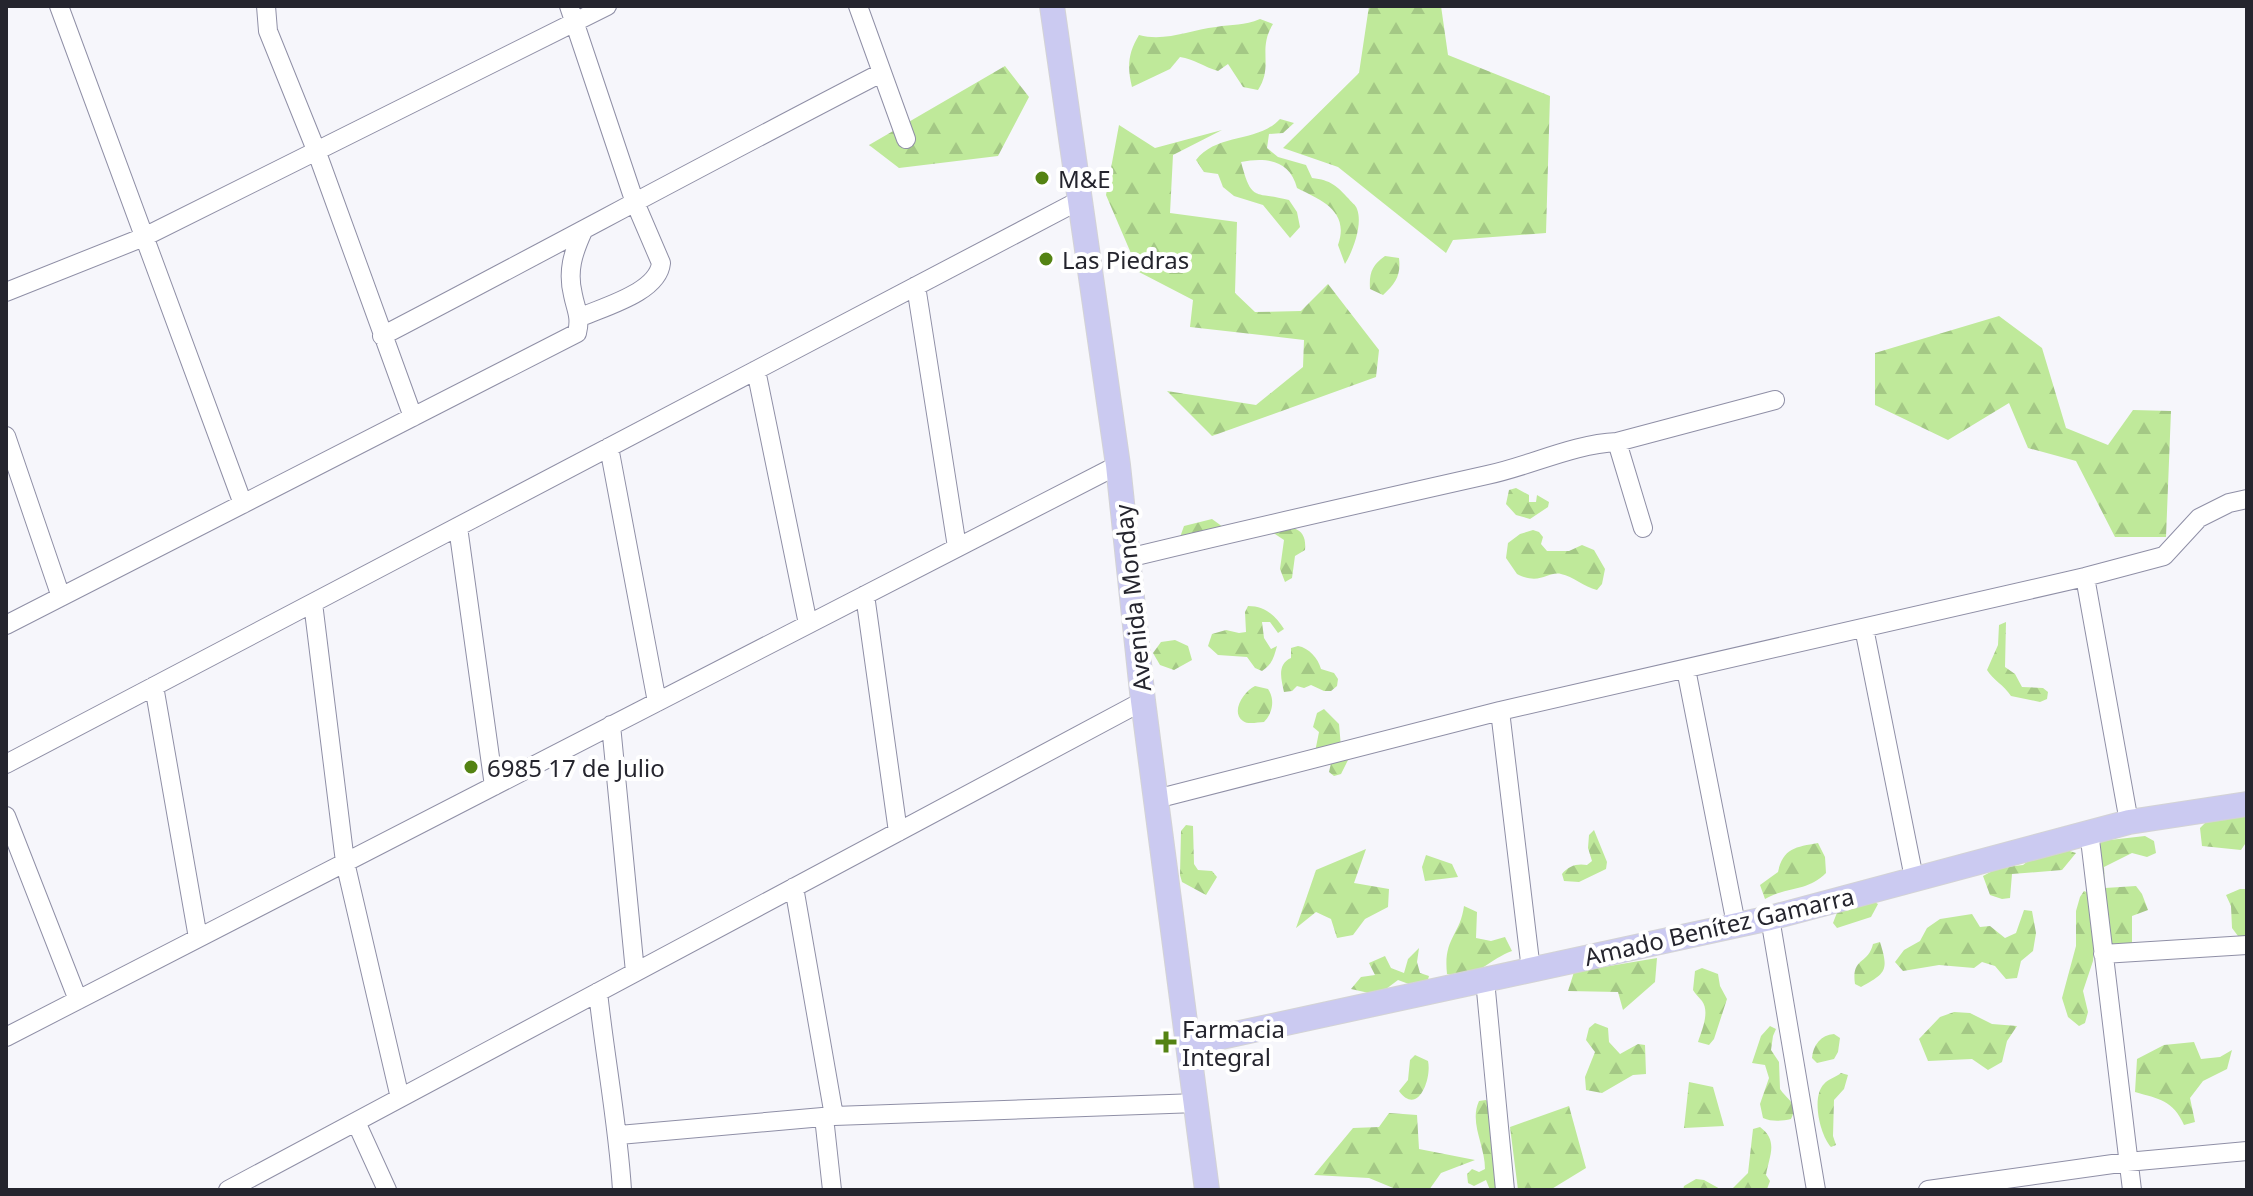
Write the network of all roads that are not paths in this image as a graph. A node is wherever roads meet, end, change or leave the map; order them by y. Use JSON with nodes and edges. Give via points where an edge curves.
{"nodes":[{"id":1,"x":59,"y":6,"type":"edge"},
{"id":2,"x":266,"y":6,"type":"edge"},
{"id":3,"x":607,"y":6,"type":"edge"},
{"id":4,"x":858,"y":6,"type":"edge"},
{"id":5,"x":1052,"y":6,"type":"edge"},
{"id":6,"x":572,"y":14,"type":"edge"},
{"id":7,"x":881,"y":73,"type":"junction"},
{"id":8,"x":906,"y":139,"type":"dead end"},
{"id":9,"x":316,"y":150,"type":"junction"},
{"id":10,"x":634,"y":200,"type":"junction"},
{"id":11,"x":1080,"y":200,"type":"junction"},
{"id":12,"x":583,"y":231,"type":"junction"},
{"id":13,"x":144,"y":237,"type":"junction"},
{"id":14,"x":916,"y":286,"type":"junction"},
{"id":15,"x":6,"y":292,"type":"edge"},
{"id":16,"x":581,"y":317,"type":"junction"},
{"id":17,"x":382,"y":336,"type":"junction"},
{"id":18,"x":756,"y":370,"type":"junction"},
{"id":19,"x":1775,"y":400,"type":"dead end"},
{"id":20,"x":413,"y":417,"type":"junction"},
{"id":21,"x":6,"y":436,"type":"edge"},
{"id":22,"x":1617,"y":442,"type":"junction"},
{"id":23,"x":609,"y":447,"type":"junction"},
{"id":24,"x":1118,"y":465,"type":"junction"},
{"id":25,"x":2247,"y":499,"type":"edge"},
{"id":26,"x":243,"y":504,"type":"junction"},
{"id":27,"x":458,"y":527,"type":"junction"},
{"id":28,"x":1643,"y":528,"type":"dead end"},
{"id":29,"x":957,"y":547,"type":"junction"},
{"id":30,"x":1128,"y":558,"type":"junction"},
{"id":31,"x":2085,"y":577,"type":"junction"},
{"id":32,"x":865,"y":595,"type":"junction"},
{"id":33,"x":61,"y":597,"type":"junction"},
{"id":34,"x":313,"y":603,"type":"junction"},
{"id":35,"x":808,"y":624,"type":"junction"},
{"id":36,"x":6,"y":625,"type":"edge"},
{"id":37,"x":1864,"y":628,"type":"junction"},
{"id":38,"x":1686,"y":669,"type":"junction"},
{"id":39,"x":154,"y":686,"type":"junction"},
{"id":40,"x":1143,"y":701,"type":"junction"},
{"id":41,"x":657,"y":702,"type":"junction"},
{"id":42,"x":1500,"y":711,"type":"junction"},
{"id":43,"x":611,"y":725,"type":"junction"},
{"id":44,"x":6,"y":764,"type":"edge"},
{"id":45,"x":494,"y":786,"type":"junction"},
{"id":46,"x":1156,"y":799,"type":"junction"},
{"id":47,"x":2247,"y":804,"type":"edge"},
{"id":48,"x":6,"y":816,"type":"edge"},
{"id":49,"x":2129,"y":822,"type":"junction"},
{"id":50,"x":2089,"y":831,"type":"junction"},
{"id":51,"x":898,"y":832,"type":"junction"},
{"id":52,"x":345,"y":862,"type":"junction"},
{"id":53,"x":1914,"y":878,"type":"junction"},
{"id":54,"x":794,"y":887,"type":"junction"},
{"id":55,"x":1770,"y":918,"type":"junction"},
{"id":56,"x":1736,"y":924,"type":"junction"},
{"id":57,"x":198,"y":938,"type":"junction"},
{"id":58,"x":2247,"y":945,"type":"edge"},
{"id":59,"x":2103,"y":954,"type":"junction"},
{"id":60,"x":1531,"y":970,"type":"junction"},
{"id":61,"x":635,"y":972,"type":"junction"},
{"id":62,"x":1485,"y":980,"type":"junction"},
{"id":63,"x":598,"y":992,"type":"junction"},
{"id":64,"x":78,"y":1000,"type":"junction"},
{"id":65,"x":6,"y":1037,"type":"edge"},
{"id":66,"x":1189,"y":1044,"type":"junction"},
{"id":67,"x":400,"y":1098,"type":"junction"},
{"id":68,"x":1197,"y":1103,"type":"junction"},
{"id":69,"x":829,"y":1116,"type":"junction"},
{"id":70,"x":356,"y":1122,"type":"junction"},
{"id":71,"x":619,"y":1135,"type":"junction"},
{"id":72,"x":2247,"y":1151,"type":"edge"},
{"id":73,"x":2127,"y":1162,"type":"junction"},
{"id":74,"x":228,"y":1190,"type":"edge"},
{"id":75,"x":387,"y":1190,"type":"edge"},
{"id":76,"x":622,"y":1190,"type":"edge"},
{"id":77,"x":832,"y":1190,"type":"edge"},
{"id":78,"x":1207,"y":1190,"type":"edge"},
{"id":79,"x":1505,"y":1190,"type":"edge"},
{"id":80,"x":1816,"y":1190,"type":"edge"},
{"id":81,"x":1928,"y":1190,"type":"edge"},
{"id":82,"x":2132,"y":1190,"type":"edge"}],
"edges":[{"from":1,"to":13,"type":"street"},
{"from":2,"to":9,"type":"street","via":[[268,31]]},
{"from":3,"to":6,"type":"street"},
{"from":4,"to":7,"type":"street"},
{"from":5,"to":11,"type":"main road","name":"Avenida Monday"},
{"from":6,"to":9,"type":"street"},
{"from":6,"to":10,"type":"street"},
{"from":7,"to":8,"type":"street"},
{"from":7,"to":10,"type":"street"},
{"from":9,"to":13,"type":"street"},
{"from":9,"to":17,"type":"street"},
{"from":10,"to":12,"type":"street"},
{"from":10,"to":16,"type":"street","via":[[661,263],[660,274],[650,285]]},
{"from":11,"to":14,"type":"street"},
{"from":11,"to":24,"type":"main road","name":"Avenida Monday"},
{"from":12,"to":16,"type":"street","via":[[570,278]]},
{"from":12,"to":17,"type":"street"},
{"from":13,"to":15,"type":"street"},
{"from":13,"to":26,"type":"street"},
{"from":14,"to":18,"type":"street"},
{"from":14,"to":29,"type":"street"},
{"from":16,"to":20,"type":"street","via":[[577,333]]},
{"from":17,"to":20,"type":"street"},
{"from":18,"to":23,"type":"street"},
{"from":18,"to":35,"type":"street"},
{"from":19,"to":22,"type":"street"},
{"from":20,"to":26,"type":"street"},
{"from":21,"to":33,"type":"street"},
{"from":22,"to":28,"type":"street"},
{"from":22,"to":30,"type":"street"},
{"from":23,"to":27,"type":"street"},
{"from":23,"to":41,"type":"street"},
{"from":24,"to":29,"type":"street"},
{"from":24,"to":30,"type":"main road","name":"Avenida Monday"},
{"from":25,"to":31,"type":"street","via":[[2199,518],[2164,556]]},
{"from":26,"to":33,"type":"street"},
{"from":27,"to":34,"type":"street"},
{"from":27,"to":45,"type":"street"},
{"from":29,"to":32,"type":"street"},
{"from":30,"to":40,"type":"main road","name":"Avenida Monday"},
{"from":31,"to":37,"type":"street"},
{"from":31,"to":49,"type":"street"},
{"from":32,"to":35,"type":"street"},
{"from":32,"to":51,"type":"street"},
{"from":33,"to":36,"type":"street"},
{"from":34,"to":39,"type":"street"},
{"from":34,"to":52,"type":"street"},
{"from":35,"to":41,"type":"street"},
{"from":37,"to":38,"type":"street"},
{"from":37,"to":53,"type":"street"},
{"from":38,"to":42,"type":"street"},
{"from":38,"to":56,"type":"street"},
{"from":39,"to":44,"type":"street"},
{"from":39,"to":57,"type":"street"},
{"from":40,"to":46,"type":"main road","name":"Avenida Monday"},
{"from":40,"to":51,"type":"street"},
{"from":41,"to":43,"type":"street"},
{"from":42,"to":46,"type":"street"},
{"from":42,"to":60,"type":"street"},
{"from":43,"to":45,"type":"street"},
{"from":43,"to":61,"type":"street"},
{"from":45,"to":52,"type":"street"},
{"from":46,"to":66,"type":"main road","name":"Avenida Monday"},
{"from":47,"to":49,"type":"main road","name":"Amado Benítez Gamarra"},
{"from":48,"to":64,"type":"street"},
{"from":49,"to":50,"type":"main road","name":"Amado Benítez Gamarra"},
{"from":50,"to":53,"type":"main road","name":"Amado Benítez Gamarra"},
{"from":50,"to":59,"type":"street"},
{"from":51,"to":54,"type":"street"},
{"from":52,"to":57,"type":"street"},
{"from":52,"to":67,"type":"street"},
{"from":53,"to":55,"type":"main road","name":"Amado Benítez Gamarra"},
{"from":54,"to":61,"type":"street"},
{"from":54,"to":69,"type":"street"},
{"from":55,"to":56,"type":"main road","name":"Amado Benítez Gamarra"},
{"from":55,"to":80,"type":"street"},
{"from":56,"to":60,"type":"main road","name":"Amado Benítez Gamarra"},
{"from":57,"to":64,"type":"street"},
{"from":58,"to":59,"type":"street"},
{"from":59,"to":73,"type":"street"},
{"from":60,"to":62,"type":"main road","name":"Amado Benítez Gamarra"},
{"from":61,"to":63,"type":"street"},
{"from":62,"to":66,"type":"main road","name":"Amado Benítez Gamarra"},
{"from":62,"to":79,"type":"street"},
{"from":63,"to":67,"type":"street"},
{"from":63,"to":71,"type":"street"},
{"from":64,"to":65,"type":"street"},
{"from":66,"to":68,"type":"main road","name":"Avenida Monday"},
{"from":67,"to":70,"type":"street"},
{"from":68,"to":69,"type":"street"},
{"from":68,"to":78,"type":"main road","name":"Avenida Monday"},
{"from":69,"to":71,"type":"street"},
{"from":69,"to":77,"type":"street"},
{"from":70,"to":74,"type":"street"},
{"from":70,"to":75,"type":"street"},
{"from":71,"to":76,"type":"street"},
{"from":72,"to":73,"type":"street"},
{"from":73,"to":81,"type":"street"},
{"from":73,"to":82,"type":"street"}]}
